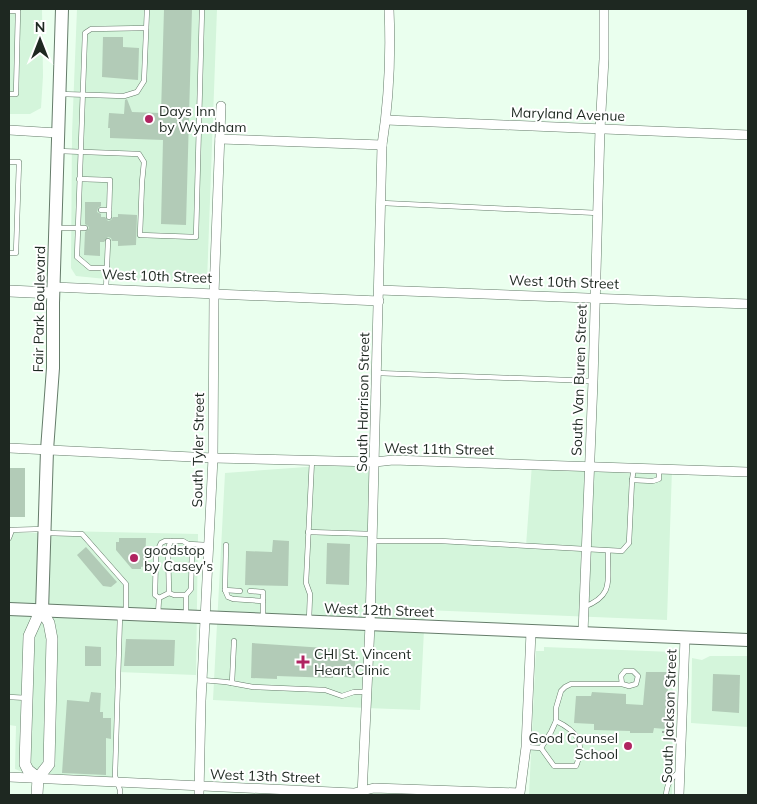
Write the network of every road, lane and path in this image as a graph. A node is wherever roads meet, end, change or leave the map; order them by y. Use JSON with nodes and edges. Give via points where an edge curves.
{"nodes":[{"id":1,"x":62,"y":9,"type":"edge"},
{"id":2,"x":147,"y":9,"type":"edge"},
{"id":3,"x":202,"y":9,"type":"edge"},
{"id":4,"x":389,"y":9,"type":"edge"},
{"id":5,"x":604,"y":9,"type":"edge"},
{"id":6,"x":9,"y":11,"type":"edge"},
{"id":7,"x":146,"y":28,"type":"junction"},
{"id":8,"x":9,"y":94,"type":"edge"},
{"id":9,"x":59,"y":94,"type":"junction"},
{"id":10,"x":83,"y":94,"type":"junction"},
{"id":11,"x":221,"y":106,"type":"dead end"},
{"id":12,"x":386,"y":120,"type":"junction"},
{"id":13,"x":600,"y":129,"type":"junction"},
{"id":14,"x":9,"y":130,"type":"edge"},
{"id":15,"x":58,"y":132,"type":"junction"},
{"id":16,"x":748,"y":135,"type":"edge"},
{"id":17,"x":220,"y":138,"type":"junction"},
{"id":18,"x":382,"y":145,"type":"junction"},
{"id":19,"x":57,"y":151,"type":"junction"},
{"id":20,"x":80,"y":152,"type":"junction"},
{"id":21,"x":9,"y":162,"type":"edge"},
{"id":22,"x":79,"y":179,"type":"junction"},
{"id":23,"x":382,"y":203,"type":"junction"},
{"id":24,"x":78,"y":210,"type":"junction"},
{"id":25,"x":85,"y":210,"type":"dead end"},
{"id":26,"x":101,"y":210,"type":"dead end"},
{"id":27,"x":109,"y":210,"type":"junction"},
{"id":28,"x":598,"y":213,"type":"junction"},
{"id":29,"x":109,"y":217,"type":"dead end"},
{"id":30,"x":56,"y":228,"type":"junction"},
{"id":31,"x":78,"y":228,"type":"junction"},
{"id":32,"x":85,"y":228,"type":"dead end"},
{"id":33,"x":78,"y":246,"type":"junction"},
{"id":34,"x":85,"y":246,"type":"dead end"},
{"id":35,"x":100,"y":246,"type":"dead end"},
{"id":36,"x":9,"y":253,"type":"edge"},
{"id":37,"x":107,"y":268,"type":"junction"},
{"id":38,"x":54,"y":290,"type":"junction"},
{"id":39,"x":106,"y":290,"type":"junction"},
{"id":40,"x":379,"y":290,"type":"junction"},
{"id":41,"x":9,"y":291,"type":"edge"},
{"id":42,"x":214,"y":294,"type":"junction"},
{"id":43,"x":596,"y":298,"type":"junction"},
{"id":44,"x":378,"y":301,"type":"junction"},
{"id":45,"x":748,"y":304,"type":"edge"},
{"id":46,"x":377,"y":373,"type":"junction"},
{"id":47,"x":593,"y":381,"type":"junction"},
{"id":48,"x":9,"y":448,"type":"edge"},
{"id":49,"x":47,"y":450,"type":"junction"},
{"id":50,"x":213,"y":458,"type":"junction"},
{"id":51,"x":312,"y":460,"type":"junction"},
{"id":52,"x":375,"y":462,"type":"junction"},
{"id":53,"x":590,"y":466,"type":"junction"},
{"id":54,"x":634,"y":468,"type":"junction"},
{"id":55,"x":659,"y":469,"type":"junction"},
{"id":56,"x":748,"y":472,"type":"edge"},
{"id":57,"x":632,"y":480,"type":"junction"},
{"id":58,"x":10,"y":530,"type":"edge"},
{"id":59,"x":44,"y":531,"type":"junction"},
{"id":60,"x":308,"y":532,"type":"junction"},
{"id":61,"x":9,"y":538,"type":"edge"},
{"id":62,"x":372,"y":538,"type":"junction"},
{"id":63,"x":171,"y":541,"type":"junction"},
{"id":64,"x":188,"y":544,"type":"junction"},
{"id":65,"x":209,"y":545,"type":"junction"},
{"id":66,"x":226,"y":545,"type":"dead end"},
{"id":67,"x":587,"y":550,"type":"junction"},
{"id":68,"x":608,"y":552,"type":"junction"},
{"id":69,"x":225,"y":590,"type":"junction"},
{"id":70,"x":240,"y":591,"type":"dead end"},
{"id":71,"x":250,"y":591,"type":"dead end"},
{"id":72,"x":169,"y":593,"type":"junction"},
{"id":73,"x":186,"y":595,"type":"junction"},
{"id":74,"x":159,"y":600,"type":"junction"},
{"id":75,"x":263,"y":601,"type":"junction"},
{"id":76,"x":584,"y":607,"type":"junction"},
{"id":77,"x":9,"y":610,"type":"edge"},
{"id":78,"x":42,"y":611,"type":"junction"},
{"id":79,"x":123,"y":614,"type":"junction"},
{"id":80,"x":158,"y":616,"type":"junction"},
{"id":81,"x":186,"y":618,"type":"junction"},
{"id":82,"x":206,"y":618,"type":"junction"},
{"id":83,"x":263,"y":621,"type":"junction"},
{"id":84,"x":309,"y":623,"type":"junction"},
{"id":85,"x":370,"y":625,"type":"junction"},
{"id":86,"x":530,"y":632,"type":"junction"},
{"id":87,"x":583,"y":633,"type":"junction"},
{"id":88,"x":686,"y":638,"type":"junction"},
{"id":89,"x":748,"y":640,"type":"edge"},
{"id":90,"x":234,"y":641,"type":"dead end"},
{"id":91,"x":202,"y":680,"type":"junction"},
{"id":92,"x":232,"y":683,"type":"junction"},
{"id":93,"x":622,"y":684,"type":"dead end"},
{"id":94,"x":366,"y":692,"type":"junction"},
{"id":95,"x":9,"y":697,"type":"edge"},
{"id":96,"x":28,"y":698,"type":"junction"},
{"id":97,"x":556,"y":721,"type":"junction"},
{"id":98,"x":662,"y":732,"type":"dead end"},
{"id":99,"x":671,"y":732,"type":"dead end"},
{"id":100,"x":526,"y":747,"type":"junction"},
{"id":101,"x":541,"y":748,"type":"junction"},
{"id":102,"x":680,"y":771,"type":"junction"},
{"id":103,"x":9,"y":777,"type":"edge"},
{"id":104,"x":38,"y":778,"type":"junction"},
{"id":105,"x":117,"y":783,"type":"junction"},
{"id":106,"x":199,"y":791,"type":"edge"},
{"id":107,"x":283,"y":793,"type":"edge"},
{"id":108,"x":362,"y":793,"type":"edge"},
{"id":109,"x":518,"y":794,"type":"edge"},
{"id":110,"x":37,"y":795,"type":"edge"},
{"id":111,"x":120,"y":795,"type":"edge"},
{"id":112,"x":666,"y":795,"type":"edge"},
{"id":113,"x":679,"y":795,"type":"edge"}],
"edges":[{"from":1,"to":9,"type":"main road","name":"Fair Park Boulevard"},
{"from":2,"to":7,"type":"lane"},
{"from":3,"to":20,"type":"lane","via":[[196,237],[140,235],[144,162],[139,154]]},
{"from":4,"to":12,"type":"street","name":"South Harrison Street"},
{"from":5,"to":13,"type":"street","name":"South Van Buren Street"},
{"from":6,"to":8,"type":"lane","via":[[18,11],[16,94]]},
{"from":7,"to":10,"type":"lane","via":[[144,81],[137,92],[124,96]]},
{"from":7,"to":10,"type":"lane","via":[[88,30]]},
{"from":9,"to":10,"type":"lane"},
{"from":9,"to":15,"type":"main road","name":"Fair Park Boulevard"},
{"from":10,"to":20,"type":"lane"},
{"from":11,"to":17,"type":"street","name":"South Tyler Street"},
{"from":12,"to":13,"type":"street","name":"Maryland Avenue"},
{"from":12,"to":18,"type":"street","name":"South Harrison Street"},
{"from":13,"to":16,"type":"street","name":"Maryland Avenue"},
{"from":13,"to":28,"type":"street","name":"South Van Buren Street"},
{"from":14,"to":15,"type":"street"},
{"from":15,"to":19,"type":"main road","name":"Fair Park Boulevard"},
{"from":17,"to":18,"type":"street"},
{"from":17,"to":42,"type":"street","name":"South Tyler Street"},
{"from":18,"to":23,"type":"street","name":"South Harrison Street"},
{"from":19,"to":20,"type":"lane"},
{"from":19,"to":30,"type":"main road","name":"Fair Park Boulevard"},
{"from":20,"to":22,"type":"lane"},
{"from":21,"to":36,"type":"lane","via":[[19,162],[16,253]]},
{"from":22,"to":24,"type":"lane"},
{"from":22,"to":27,"type":"lane","via":[[110,180]]},
{"from":23,"to":28,"type":"lane"},
{"from":23,"to":40,"type":"street","name":"South Harrison Street"},
{"from":24,"to":25,"type":"lane"},
{"from":24,"to":31,"type":"lane"},
{"from":26,"to":27,"type":"lane"},
{"from":27,"to":29,"type":"lane"},
{"from":28,"to":43,"type":"street","name":"South Van Buren Street"},
{"from":30,"to":31,"type":"lane"},
{"from":30,"to":38,"type":"main road","name":"Fair Park Boulevard"},
{"from":31,"to":32,"type":"lane"},
{"from":31,"to":33,"type":"lane"},
{"from":33,"to":34,"type":"lane"},
{"from":33,"to":37,"type":"lane","via":[[77,256],[90,268]]},
{"from":35,"to":37,"type":"lane","via":[[107,244]]},
{"from":37,"to":39,"type":"lane"},
{"from":38,"to":39,"type":"street","name":"West 10th Street"},
{"from":38,"to":41,"type":"street","name":"West 10th Street"},
{"from":38,"to":49,"type":"main road","name":"Fair Park Boulevard"},
{"from":39,"to":42,"type":"street","name":"West 10th Street"},
{"from":40,"to":43,"type":"street","name":"West 10th Street"},
{"from":40,"to":44,"type":"street","name":"South Harrison Street"},
{"from":42,"to":44,"type":"street","name":"West 10th Street"},
{"from":42,"to":50,"type":"street","name":"South Tyler Street"},
{"from":43,"to":45,"type":"street","name":"West 10th Street"},
{"from":43,"to":47,"type":"street","name":"South Van Buren Street"},
{"from":44,"to":46,"type":"street","name":"South Harrison Street"},
{"from":46,"to":47,"type":"lane"},
{"from":46,"to":52,"type":"street","name":"South Harrison Street"},
{"from":47,"to":53,"type":"street","name":"South Van Buren Street"},
{"from":48,"to":49,"type":"street","name":"West 11th Street"},
{"from":49,"to":50,"type":"street","name":"West 11th Street"},
{"from":49,"to":59,"type":"main road","name":"Fair Park Boulevard"},
{"from":50,"to":51,"type":"street","name":"West 11th Street"},
{"from":50,"to":65,"type":"street","name":"South Tyler Street"},
{"from":51,"to":52,"type":"street","name":"West 11th Street"},
{"from":51,"to":60,"type":"lane"},
{"from":52,"to":53,"type":"street","name":"West 11th Street"},
{"from":52,"to":62,"type":"street","name":"South Harrison Street"},
{"from":53,"to":54,"type":"street","name":"West 11th Street"},
{"from":53,"to":67,"type":"street","name":"South Van Buren Street"},
{"from":54,"to":55,"type":"street","name":"West 11th Street"},
{"from":54,"to":57,"type":"lane"},
{"from":55,"to":56,"type":"street","name":"West 11th Street"},
{"from":55,"to":57,"type":"lane","via":[[659,479]]},
{"from":57,"to":68,"type":"lane","via":[[629,543],[622,551]]},
{"from":58,"to":59,"type":"lane"},
{"from":58,"to":61,"type":"lane"},
{"from":59,"to":78,"type":"main road","name":"Fair Park Boulevard"},
{"from":59,"to":79,"type":"lane","via":[[82,534],[126,584]]},
{"from":60,"to":62,"type":"lane"},
{"from":60,"to":84,"type":"lane","via":[[306,583],[310,594]]},
{"from":62,"to":67,"type":"lane"},
{"from":62,"to":85,"type":"street","name":"South Harrison Street"},
{"from":63,"to":64,"type":"lane"},
{"from":63,"to":72,"type":"lane","via":[[168,548]]},
{"from":63,"to":74,"type":"lane","via":[[161,543],[156,554],[155,594]]},
{"from":64,"to":65,"type":"lane"},
{"from":64,"to":73,"type":"lane","via":[[192,550],[191,588]]},
{"from":65,"to":82,"type":"street","name":"South Tyler Street"},
{"from":66,"to":69,"type":"lane"},
{"from":67,"to":68,"type":"lane"},
{"from":67,"to":76,"type":"street","name":"South Van Buren Street"},
{"from":68,"to":76,"type":"lane","via":[[607,589],[603,597]]},
{"from":69,"to":70,"type":"lane"},
{"from":69,"to":75,"type":"lane","via":[[228,598]]},
{"from":71,"to":75,"type":"lane","via":[[263,592]]},
{"from":72,"to":73,"type":"lane"},
{"from":72,"to":74,"type":"lane"},
{"from":73,"to":81,"type":"lane"},
{"from":74,"to":80,"type":"lane"},
{"from":75,"to":83,"type":"lane"},
{"from":76,"to":87,"type":"street","name":"South Van Buren Street"},
{"from":77,"to":78,"type":"main road","name":"West 12th Street"},
{"from":78,"to":79,"type":"main road","name":"West 12th Street"},
{"from":78,"to":96,"type":"street","name":"Fair Park Boulevard","via":[[29,636]]},
{"from":78,"to":104,"type":"street","name":"Fair Park Boulevard","via":[[52,638],[49,764]]},
{"from":79,"to":80,"type":"main road","name":"West 12th Street"},
{"from":79,"to":105,"type":"lane"},
{"from":80,"to":81,"type":"main road","name":"West 12th Street"},
{"from":81,"to":82,"type":"main road","name":"West 12th Street"},
{"from":82,"to":83,"type":"main road","name":"West 12th Street"},
{"from":82,"to":91,"type":"street","name":"South Tyler Street"},
{"from":83,"to":84,"type":"main road","name":"West 12th Street"},
{"from":84,"to":85,"type":"main road","name":"West 12th Street"},
{"from":85,"to":86,"type":"main road","name":"West 12th Street"},
{"from":85,"to":94,"type":"street","name":"South Harrison Street"},
{"from":86,"to":87,"type":"main road","name":"West 12th Street"},
{"from":86,"to":100,"type":"street"},
{"from":87,"to":88,"type":"main road","name":"West 12th Street"},
{"from":88,"to":89,"type":"main road","name":"West 12th Street"},
{"from":88,"to":102,"type":"street","name":"South Jackson Street"},
{"from":90,"to":92,"type":"lane"},
{"from":91,"to":92,"type":"lane"},
{"from":91,"to":106,"type":"street","name":"South Tyler Street"},
{"from":92,"to":94,"type":"lane","via":[[325,690],[342,696]]},
{"from":93,"to":97,"type":"lane","via":[[571,684],[565,687],[556,708]]},
{"from":94,"to":108,"type":"street","name":"South Harrison Street"},
{"from":95,"to":96,"type":"lane"},
{"from":96,"to":104,"type":"street","name":"Fair Park Boulevard","via":[[25,764]]},
{"from":97,"to":101,"type":"lane"},
{"from":97,"to":101,"type":"lane","via":[[578,737],[580,752],[576,766],[554,766]]},
{"from":98,"to":99,"type":"path"},
{"from":100,"to":101,"type":"lane"},
{"from":100,"to":109,"type":"street"},
{"from":102,"to":112,"type":"lane","via":[[671,778]]},
{"from":102,"to":113,"type":"street","name":"South Jackson Street"},
{"from":103,"to":104,"type":"street","name":"West 13th Street"},
{"from":104,"to":105,"type":"street","name":"West 13th Street"},
{"from":104,"to":110,"type":"street","name":"Fair Park Boulevard"},
{"from":105,"to":106,"type":"street","name":"West 13th Street"},
{"from":105,"to":111,"type":"lane"},
{"from":106,"to":107,"type":"street","name":"West 13th Street"},
{"from":107,"to":108,"type":"street","name":"West 13th Street"},
{"from":108,"to":109,"type":"street","name":"West 13th Street","via":[[374,788]]}]}
